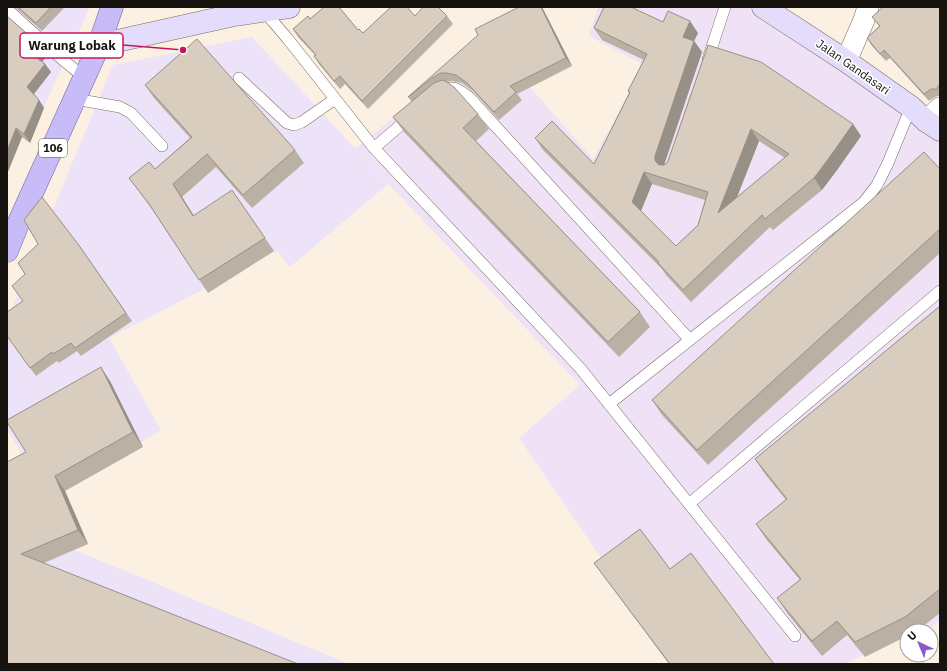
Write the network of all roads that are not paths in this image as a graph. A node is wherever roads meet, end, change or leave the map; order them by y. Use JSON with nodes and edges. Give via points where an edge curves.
{"nodes":[{"id":1,"x":112,"y":7,"type":"edge"},
{"id":2,"x":288,"y":7,"type":"edge"},
{"id":3,"x":726,"y":7,"type":"edge"},
{"id":4,"x":763,"y":7,"type":"edge"},
{"id":5,"x":868,"y":7,"type":"edge"},
{"id":6,"x":7,"y":8,"type":"edge"},
{"id":7,"x":230,"y":11,"type":"edge"},
{"id":8,"x":264,"y":11,"type":"junction"},
{"id":9,"x":98,"y":45,"type":"junction"},
{"id":10,"x":846,"y":61,"type":"junction"},
{"id":11,"x":706,"y":65,"type":"edge"},
{"id":12,"x":84,"y":77,"type":"junction"},
{"id":13,"x":239,"y":78,"type":"dead end"},
{"id":14,"x":436,"y":96,"type":"edge"},
{"id":15,"x":75,"y":99,"type":"junction"},
{"id":16,"x":335,"y":99,"type":"junction"},
{"id":17,"x":419,"y":110,"type":"edge"},
{"id":18,"x":929,"y":117,"type":"edge"},
{"id":19,"x":162,"y":146,"type":"dead end"},
{"id":20,"x":374,"y":148,"type":"junction"},
{"id":21,"x":7,"y":251,"type":"edge"},
{"id":22,"x":940,"y":292,"type":"edge"},
{"id":23,"x":690,"y":340,"type":"junction"},
{"id":24,"x":609,"y":404,"type":"junction"},
{"id":25,"x":689,"y":504,"type":"junction"},
{"id":26,"x":795,"y":636,"type":"edge"}],
"edges":[{"from":1,"to":9,"type":"main road","number":"106"},
{"from":2,"to":8,"type":"main road"},
{"from":3,"to":11,"type":"lane"},
{"from":4,"to":10,"type":"main road","name":"Jalan Gandasari"},
{"from":5,"to":10,"type":"street"},
{"from":6,"to":12,"type":"lane"},
{"from":7,"to":8,"type":"main road"},
{"from":7,"to":9,"type":"main road"},
{"from":8,"to":16,"type":"lane"},
{"from":9,"to":12,"type":"main road","number":"106"},
{"from":10,"to":18,"type":"main road","name":"Jalan Gandasari"},
{"from":12,"to":15,"type":"main road","number":"106"},
{"from":13,"to":16,"type":"lane","via":[[287,123],[294,125]]},
{"from":14,"to":23,"type":"lane","via":[[450,87],[469,97]]},
{"from":15,"to":19,"type":"lane","via":[[120,107],[131,113]]},
{"from":15,"to":21,"type":"main road","number":"106"},
{"from":16,"to":20,"type":"lane"},
{"from":17,"to":20,"type":"lane"},
{"from":18,"to":23,"type":"lane","via":[[886,168],[864,202]]},
{"from":20,"to":24,"type":"lane","via":[[580,368]]},
{"from":22,"to":25,"type":"lane"},
{"from":23,"to":24,"type":"lane"},
{"from":24,"to":25,"type":"lane"},
{"from":25,"to":26,"type":"lane"}]}
